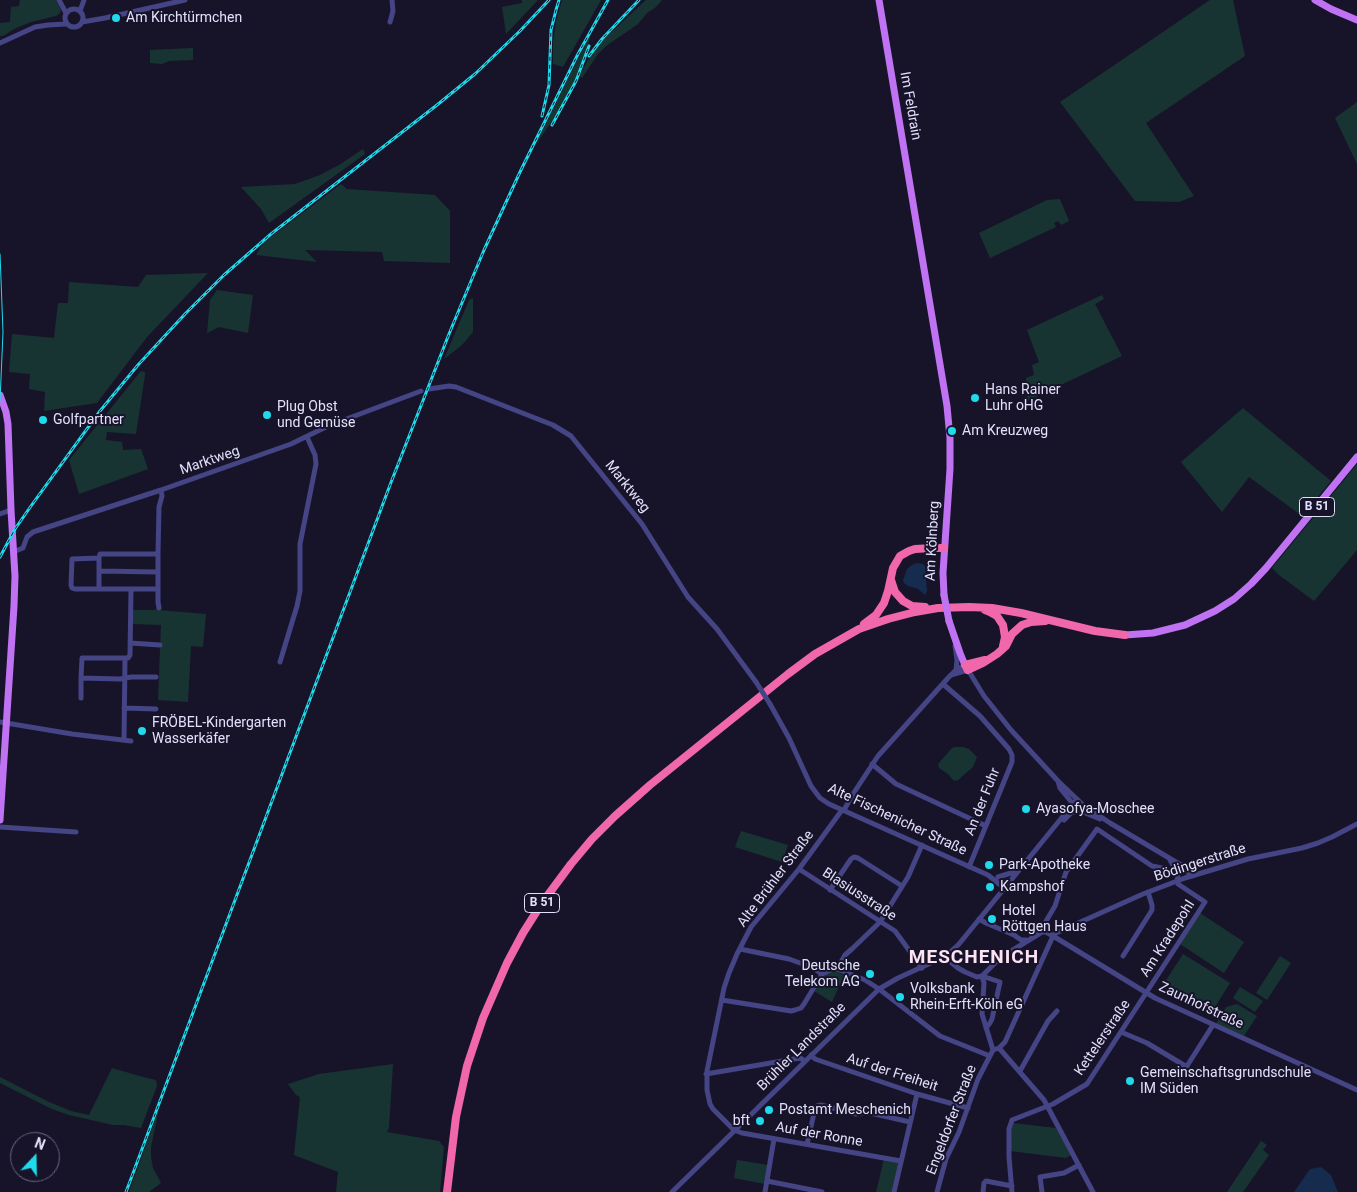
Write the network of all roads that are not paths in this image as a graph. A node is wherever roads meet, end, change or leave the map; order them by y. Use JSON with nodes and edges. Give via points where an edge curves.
{"nodes":[{"id":1,"x":60,"y":0,"type":"edge"},
{"id":2,"x":83,"y":0,"type":"edge"},
{"id":3,"x":185,"y":0,"type":"edge"},
{"id":4,"x":392,"y":0,"type":"edge"},
{"id":5,"x":879,"y":0,"type":"edge"},
{"id":6,"x":1315,"y":0,"type":"edge"},
{"id":7,"x":74,"y":14,"type":"junction"},
{"id":8,"x":1357,"y":20,"type":"edge"},
{"id":9,"x":390,"y":22,"type":"dead end"},
{"id":10,"x":66,"y":24,"type":"junction"},
{"id":11,"x":48,"y":25,"type":"junction"},
{"id":12,"x":0,"y":43,"type":"edge"},
{"id":13,"x":429,"y":389,"type":"dead end"},
{"id":14,"x":421,"y":391,"type":"dead end"},
{"id":15,"x":0,"y":396,"type":"edge"},
{"id":16,"x":307,"y":437,"type":"junction"},
{"id":17,"x":950,"y":445,"type":"joint"},
{"id":18,"x":1357,"y":457,"type":"edge"},
{"id":19,"x":161,"y":490,"type":"junction"},
{"id":20,"x":11,"y":510,"type":"junction"},
{"id":21,"x":0,"y":514,"type":"edge"},
{"id":22,"x":944,"y":550,"type":"junction"},
{"id":23,"x":13,"y":552,"type":"junction"},
{"id":24,"x":158,"y":554,"type":"junction"},
{"id":25,"x":99,"y":558,"type":"junction"},
{"id":26,"x":99,"y":571,"type":"junction"},
{"id":27,"x":158,"y":572,"type":"junction"},
{"id":28,"x":891,"y":578,"type":"junction"},
{"id":29,"x":99,"y":589,"type":"junction"},
{"id":30,"x":131,"y":589,"type":"junction"},
{"id":31,"x":158,"y":590,"type":"junction"},
{"id":32,"x":969,"y":607,"type":"junction"},
{"id":33,"x":159,"y":608,"type":"dead end"},
{"id":34,"x":938,"y":608,"type":"junction"},
{"id":35,"x":1052,"y":620,"type":"junction"},
{"id":36,"x":852,"y":634,"type":"junction"},
{"id":37,"x":1125,"y":635,"type":"joint"},
{"id":38,"x":954,"y":638,"type":"junction"},
{"id":39,"x":130,"y":643,"type":"junction"},
{"id":40,"x":160,"y":645,"type":"dead end"},
{"id":41,"x":1001,"y":650,"type":"junction"},
{"id":42,"x":125,"y":658,"type":"junction"},
{"id":43,"x":280,"y":662,"type":"dead end"},
{"id":44,"x":966,"y":667,"type":"junction"},
{"id":45,"x":956,"y":670,"type":"junction"},
{"id":46,"x":951,"y":675,"type":"junction"},
{"id":47,"x":81,"y":678,"type":"junction"},
{"id":48,"x":125,"y":678,"type":"junction"},
{"id":49,"x":156,"y":678,"type":"dead end"},
{"id":50,"x":943,"y":684,"type":"junction"},
{"id":51,"x":82,"y":698,"type":"dead end"},
{"id":52,"x":770,"y":704,"type":"joint"},
{"id":53,"x":124,"y":708,"type":"junction"},
{"id":54,"x":156,"y":709,"type":"dead end"},
{"id":55,"x":3,"y":722,"type":"edge"},
{"id":56,"x":124,"y":740,"type":"junction"},
{"id":57,"x":131,"y":741,"type":"dead end"},
{"id":58,"x":872,"y":764,"type":"junction"},
{"id":59,"x":1058,"y":781,"type":"junction"},
{"id":60,"x":1077,"y":799,"type":"junction"},
{"id":61,"x":1073,"y":804,"type":"junction"},
{"id":62,"x":843,"y":810,"type":"junction"},
{"id":63,"x":1083,"y":812,"type":"junction"},
{"id":64,"x":0,"y":820,"type":"edge"},
{"id":65,"x":1110,"y":823,"type":"junction"},
{"id":66,"x":1357,"y":824,"type":"edge"},
{"id":67,"x":1057,"y":825,"type":"junction"},
{"id":68,"x":986,"y":826,"type":"junction"},
{"id":69,"x":0,"y":827,"type":"edge"},
{"id":70,"x":76,"y":832,"type":"dead end"},
{"id":71,"x":922,"y":845,"type":"junction"},
{"id":72,"x":1170,"y":860,"type":"junction"},
{"id":73,"x":969,"y":866,"type":"junction"},
{"id":74,"x":1022,"y":866,"type":"junction"},
{"id":75,"x":1162,"y":868,"type":"dead end"},
{"id":76,"x":799,"y":869,"type":"junction"},
{"id":77,"x":988,"y":875,"type":"junction"},
{"id":78,"x":1192,"y":876,"type":"junction"},
{"id":79,"x":998,"y":877,"type":"junction"},
{"id":80,"x":1186,"y":878,"type":"junction"},
{"id":81,"x":1177,"y":881,"type":"junction"},
{"id":82,"x":1009,"y":882,"type":"junction"},
{"id":83,"x":902,"y":886,"type":"junction"},
{"id":84,"x":1004,"y":888,"type":"junction"},
{"id":85,"x":830,"y":890,"type":"junction"},
{"id":86,"x":1148,"y":892,"type":"junction"},
{"id":87,"x":980,"y":919,"type":"junction"},
{"id":88,"x":880,"y":922,"type":"junction"},
{"id":89,"x":1042,"y":932,"type":"junction"},
{"id":90,"x":1053,"y":936,"type":"junction"},
{"id":91,"x":1018,"y":937,"type":"junction"},
{"id":92,"x":1028,"y":940,"type":"junction"},
{"id":93,"x":1017,"y":947,"type":"junction"},
{"id":94,"x":740,"y":949,"type":"junction"},
{"id":95,"x":946,"y":956,"type":"junction"},
{"id":96,"x":1123,"y":956,"type":"dead end"},
{"id":97,"x":922,"y":968,"type":"junction"},
{"id":98,"x":837,"y":969,"type":"junction"},
{"id":99,"x":822,"y":974,"type":"junction"},
{"id":100,"x":982,"y":976,"type":"junction"},
{"id":101,"x":879,"y":989,"type":"junction"},
{"id":102,"x":1146,"y":993,"type":"junction"},
{"id":103,"x":722,"y":1000,"type":"junction"},
{"id":104,"x":1057,"y":1011,"type":"dead end"},
{"id":105,"x":1214,"y":1025,"type":"junction"},
{"id":106,"x":986,"y":1028,"type":"junction"},
{"id":107,"x":1121,"y":1032,"type":"junction"},
{"id":108,"x":999,"y":1048,"type":"junction"},
{"id":109,"x":993,"y":1050,"type":"junction"},
{"id":110,"x":811,"y":1056,"type":"junction"},
{"id":111,"x":990,"y":1056,"type":"junction"},
{"id":112,"x":805,"y":1061,"type":"junction"},
{"id":113,"x":1187,"y":1067,"type":"junction"},
{"id":114,"x":1020,"y":1071,"type":"junction"},
{"id":115,"x":706,"y":1074,"type":"junction"},
{"id":116,"x":1180,"y":1077,"type":"dead end"},
{"id":117,"x":1357,"y":1090,"type":"edge"},
{"id":118,"x":917,"y":1094,"type":"junction"},
{"id":119,"x":1047,"y":1106,"type":"junction"},
{"id":120,"x":968,"y":1108,"type":"junction"},
{"id":121,"x":910,"y":1122,"type":"junction"},
{"id":122,"x":734,"y":1130,"type":"junction"},
{"id":123,"x":774,"y":1139,"type":"junction"},
{"id":124,"x":807,"y":1144,"type":"junction"},
{"id":125,"x":901,"y":1161,"type":"junction"},
{"id":126,"x":1079,"y":1165,"type":"junction"},
{"id":127,"x":767,"y":1181,"type":"junction"},
{"id":128,"x":1012,"y":1189,"type":"edge"},
{"id":129,"x":447,"y":1192,"type":"edge"},
{"id":130,"x":672,"y":1192,"type":"edge"},
{"id":131,"x":765,"y":1192,"type":"edge"},
{"id":132,"x":819,"y":1192,"type":"edge"},
{"id":133,"x":894,"y":1192,"type":"edge"},
{"id":134,"x":937,"y":1192,"type":"edge"},
{"id":135,"x":982,"y":1192,"type":"edge"},
{"id":136,"x":1042,"y":1192,"type":"edge"},
{"id":137,"x":1093,"y":1192,"type":"edge"}],
"edges":[{"from":1,"to":7,"type":"street"},
{"from":2,"to":7,"type":"street"},
{"from":3,"to":7,"type":"street","via":[[100,19]]},
{"from":4,"to":9,"type":"street"},
{"from":5,"to":17,"type":"main road","name":"Im Feldrain","via":[[947,406]]},
{"from":6,"to":8,"type":"main road"},
{"from":7,"to":10,"type":"street"},
{"from":7,"to":10,"type":"street","via":[[79,26]]},
{"from":7,"to":11,"type":"street"},
{"from":10,"to":11,"type":"street"},
{"from":11,"to":12,"type":"street","via":[[35,27]]},
{"from":13,"to":52,"type":"street","name":"Marktweg","bridge":true,"via":[[456,387],[553,425],[571,436],[642,524],[688,597],[717,629]]},
{"from":14,"to":16,"type":"street","name":"Marktweg"},
{"from":15,"to":20,"type":"main road","via":[[8,424]]},
{"from":16,"to":19,"type":"street","name":"Marktweg"},
{"from":16,"to":43,"type":"street","via":[[316,464],[300,544],[300,591]]},
{"from":17,"to":22,"type":"main road","name":"Am Kölnberg"},
{"from":18,"to":37,"type":"main road","number":"B 51","via":[[1269,565],[1237,597],[1204,618],[1185,625],[1160,632]]},
{"from":19,"to":23,"type":"street","name":"Marktweg","via":[[33,532],[27,537],[24,548]]},
{"from":19,"to":24,"type":"street"},
{"from":20,"to":21,"type":"street"},
{"from":20,"to":23,"type":"main road"},
{"from":22,"to":28,"type":"highway","via":[[908,551],[900,556]]},
{"from":22,"to":38,"type":"main road","name":"Am Kölnberg","bridge":true,"via":[[944,595]]},
{"from":23,"to":55,"type":"main road","via":[[14,606]]},
{"from":24,"to":25,"type":"street","via":[[102,553]]},
{"from":24,"to":27,"type":"street"},
{"from":25,"to":26,"type":"street"},
{"from":25,"to":29,"type":"street","via":[[72,558],[71,585],[75,589]]},
{"from":26,"to":27,"type":"street"},
{"from":26,"to":29,"type":"street"},
{"from":27,"to":31,"type":"street"},
{"from":28,"to":34,"type":"highway","via":[[898,597],[906,603]]},
{"from":28,"to":36,"type":"highway","via":[[879,612]]},
{"from":29,"to":30,"type":"street"},
{"from":30,"to":31,"type":"street"},
{"from":30,"to":39,"type":"street"},
{"from":31,"to":33,"type":"street"},
{"from":32,"to":34,"type":"highway","number":"B 51"},
{"from":32,"to":35,"type":"highway","number":"B 51","via":[[1008,610]]},
{"from":32,"to":41,"type":"highway","via":[[990,612],[999,618],[1005,631]]},
{"from":34,"to":36,"type":"highway","number":"B 51","via":[[888,619]]},
{"from":35,"to":37,"type":"highway","number":"B 51","via":[[1095,632]]},
{"from":35,"to":41,"type":"highway","via":[[1022,625]]},
{"from":36,"to":129,"type":"highway","number":"B 51","via":[[794,669],[650,784],[575,859],[542,903],[516,946],[477,1034],[464,1078]]},
{"from":38,"to":44,"type":"main road","name":"Am Kölnberg"},
{"from":38,"to":45,"type":"street"},
{"from":39,"to":40,"type":"street"},
{"from":39,"to":42,"type":"street","via":[[130,655]]},
{"from":41,"to":44,"type":"highway","via":[[983,663]]},
{"from":42,"to":47,"type":"street","via":[[82,658]]},
{"from":42,"to":48,"type":"street"},
{"from":44,"to":45,"type":"street","name":"Alte Brühler Straße"},
{"from":44,"to":46,"type":"street"},
{"from":44,"to":59,"type":"street","name":"Am Kölnberg","via":[[1010,730]]},
{"from":45,"to":46,"type":"street","name":"Alte Brühler Straße"},
{"from":46,"to":50,"type":"street","name":"Alte Brühler Straße"},
{"from":47,"to":48,"type":"street"},
{"from":47,"to":51,"type":"street"},
{"from":48,"to":49,"type":"street"},
{"from":48,"to":53,"type":"street"},
{"from":50,"to":58,"type":"street","name":"Alte Brühler Straße"},
{"from":50,"to":68,"type":"street","name":"An der Fuhr","via":[[980,716],[1012,756]]},
{"from":52,"to":62,"type":"street","name":"Alte Fischenicher Straße","via":[[814,792]]},
{"from":53,"to":54,"type":"street"},
{"from":53,"to":56,"type":"street"},
{"from":55,"to":56,"type":"street"},
{"from":55,"to":64,"type":"main road"},
{"from":56,"to":57,"type":"street"},
{"from":58,"to":62,"type":"street","name":"Alte Brühler Straße"},
{"from":58,"to":68,"type":"street","via":[[896,784]]},
{"from":59,"to":60,"type":"street","name":"Am Kölnberg"},
{"from":59,"to":61,"type":"street","name":"Am Kölnberg"},
{"from":60,"to":61,"type":"street","name":"Brühler Landstraße"},
{"from":60,"to":65,"type":"street","name":"Am Kölnberg"},
{"from":61,"to":63,"type":"street","name":"Am Kölnberg"},
{"from":61,"to":67,"type":"street","name":"Brühler Landstraße"},
{"from":62,"to":71,"type":"street","name":"Alte Fischenicher Straße"},
{"from":62,"to":76,"type":"street","name":"Alte Brühler Straße"},
{"from":63,"to":65,"type":"street","name":"Am Kölnberg"},
{"from":63,"to":67,"type":"street","via":[[1072,812]]},
{"from":65,"to":72,"type":"street","name":"Am Kölnberg"},
{"from":66,"to":78,"type":"street","name":"Bödingerstraße","via":[[1318,843]]},
{"from":67,"to":74,"type":"street","name":"Brühler Landstraße"},
{"from":68,"to":73,"type":"street","name":"An der Fuhr"},
{"from":69,"to":70,"type":"street"},
{"from":71,"to":73,"type":"street","name":"Alte Fischenicher Straße"},
{"from":71,"to":83,"type":"street"},
{"from":72,"to":78,"type":"street","name":"Am Kölnberg"},
{"from":72,"to":80,"type":"street","name":"Am Kölnberg"},
{"from":72,"to":81,"type":"street","via":[[1178,874]]},
{"from":73,"to":77,"type":"street","name":"Alte Fischenicher Straße"},
{"from":74,"to":79,"type":"street"},
{"from":74,"to":82,"type":"street","name":"Brühler Landstraße"},
{"from":75,"to":89,"type":"street","via":[[1152,866],[1097,829],[1066,872],[1056,906]]},
{"from":76,"to":85,"type":"street","name":"Blasiusstraße"},
{"from":76,"to":94,"type":"street","name":"Alte Brühler Straße","via":[[751,927]]},
{"from":77,"to":79,"type":"street"},
{"from":77,"to":84,"type":"street"},
{"from":78,"to":80,"type":"street","name":"Bödingerstraße"},
{"from":79,"to":82,"type":"street"},
{"from":80,"to":81,"type":"street","name":"Bödingerstraße"},
{"from":81,"to":86,"type":"street","name":"Bödingerstraße"},
{"from":81,"to":102,"type":"street","name":"Am Kradepohl","via":[[1204,904]]},
{"from":82,"to":84,"type":"street","name":"Brühler Landstraße"},
{"from":83,"to":85,"type":"street","via":[[854,857]]},
{"from":83,"to":88,"type":"street"},
{"from":84,"to":87,"type":"street","name":"Brühler Landstraße"},
{"from":85,"to":88,"type":"street","name":"Blasiusstraße"},
{"from":86,"to":90,"type":"street","name":"Bödingerstraße"},
{"from":86,"to":96,"type":"street","via":[[1152,910]]},
{"from":87,"to":91,"type":"street"},
{"from":87,"to":95,"type":"street","name":"Brühler Landstraße"},
{"from":88,"to":97,"type":"street","name":"Blasiusstraße","via":[[898,934]]},
{"from":88,"to":98,"type":"street","via":[[844,955]]},
{"from":89,"to":90,"type":"street","name":"Zaunhofstraße"},
{"from":89,"to":92,"type":"street"},
{"from":90,"to":102,"type":"street","name":"Zaunhofstraße"},
{"from":90,"to":108,"type":"street","via":[[1005,1042]]},
{"from":91,"to":92,"type":"street"},
{"from":91,"to":93,"type":"street"},
{"from":92,"to":93,"type":"street"},
{"from":93,"to":100,"type":"street"},
{"from":94,"to":99,"type":"street","via":[[789,959]]},
{"from":94,"to":103,"type":"street","name":"Alte Brühler Straße"},
{"from":95,"to":97,"type":"street","name":"Brühler Landstraße"},
{"from":95,"to":100,"type":"street","via":[[958,968],[977,977]]},
{"from":97,"to":101,"type":"street","name":"Brühler Landstraße"},
{"from":98,"to":99,"type":"street"},
{"from":98,"to":101,"type":"street"},
{"from":99,"to":103,"type":"street","via":[[804,1004],[796,1010]]},
{"from":100,"to":106,"type":"street","via":[[982,1014]]},
{"from":100,"to":106,"type":"street","via":[[1000,982],[992,1019]]},
{"from":101,"to":110,"type":"street","name":"Brühler Landstraße"},
{"from":101,"to":111,"type":"street","via":[[940,1036]]},
{"from":102,"to":105,"type":"street","name":"Zaunhofstraße"},
{"from":102,"to":107,"type":"street","name":"Kettelerstraße"},
{"from":103,"to":115,"type":"street","name":"Alte Brühler Straße"},
{"from":104,"to":114,"type":"street"},
{"from":105,"to":113,"type":"street"},
{"from":105,"to":117,"type":"street","name":"Zaunhofstraße"},
{"from":106,"to":109,"type":"street"},
{"from":107,"to":113,"type":"street"},
{"from":107,"to":119,"type":"street","name":"Kettelerstraße","via":[[1087,1084]]},
{"from":108,"to":109,"type":"street"},
{"from":108,"to":114,"type":"street"},
{"from":109,"to":111,"type":"street","name":"Engeldorfer Straße"},
{"from":110,"to":112,"type":"street","name":"Brühler Landstraße"},
{"from":110,"to":118,"type":"street","name":"Auf der Freiheit"},
{"from":111,"to":120,"type":"street","name":"Engeldorfer Straße"},
{"from":112,"to":115,"type":"street","via":[[800,1058]]},
{"from":112,"to":122,"type":"street","name":"Brühler Landstraße"},
{"from":113,"to":116,"type":"street"},
{"from":114,"to":119,"type":"street"},
{"from":115,"to":122,"type":"street","name":"Alte Brühler Straße","via":[[710,1104]]},
{"from":118,"to":120,"type":"street","name":"Auf der Freiheit"},
{"from":118,"to":121,"type":"street"},
{"from":119,"to":126,"type":"street"},
{"from":119,"to":128,"type":"street","name":"Kettelerstraße","via":[[1011,1122],[1009,1157]]},
{"from":120,"to":134,"type":"street","name":"Engeldorfer Straße","via":[[946,1159]]},
{"from":121,"to":124,"type":"street","via":[[817,1106]]},
{"from":121,"to":125,"type":"street"},
{"from":122,"to":123,"type":"street","name":"Auf der Ronne"},
{"from":122,"to":130,"type":"street","name":"Brühler Landstraße"},
{"from":123,"to":124,"type":"street","name":"Auf der Ronne"},
{"from":123,"to":127,"type":"street"},
{"from":124,"to":125,"type":"street","name":"Auf der Ronne"},
{"from":125,"to":133,"type":"street"},
{"from":126,"to":136,"type":"street","via":[[1064,1173],[1040,1177]]},
{"from":126,"to":137,"type":"street"},
{"from":127,"to":131,"type":"street"},
{"from":127,"to":132,"type":"street"},
{"from":128,"to":135,"type":"street","via":[[986,1181]]}]}
